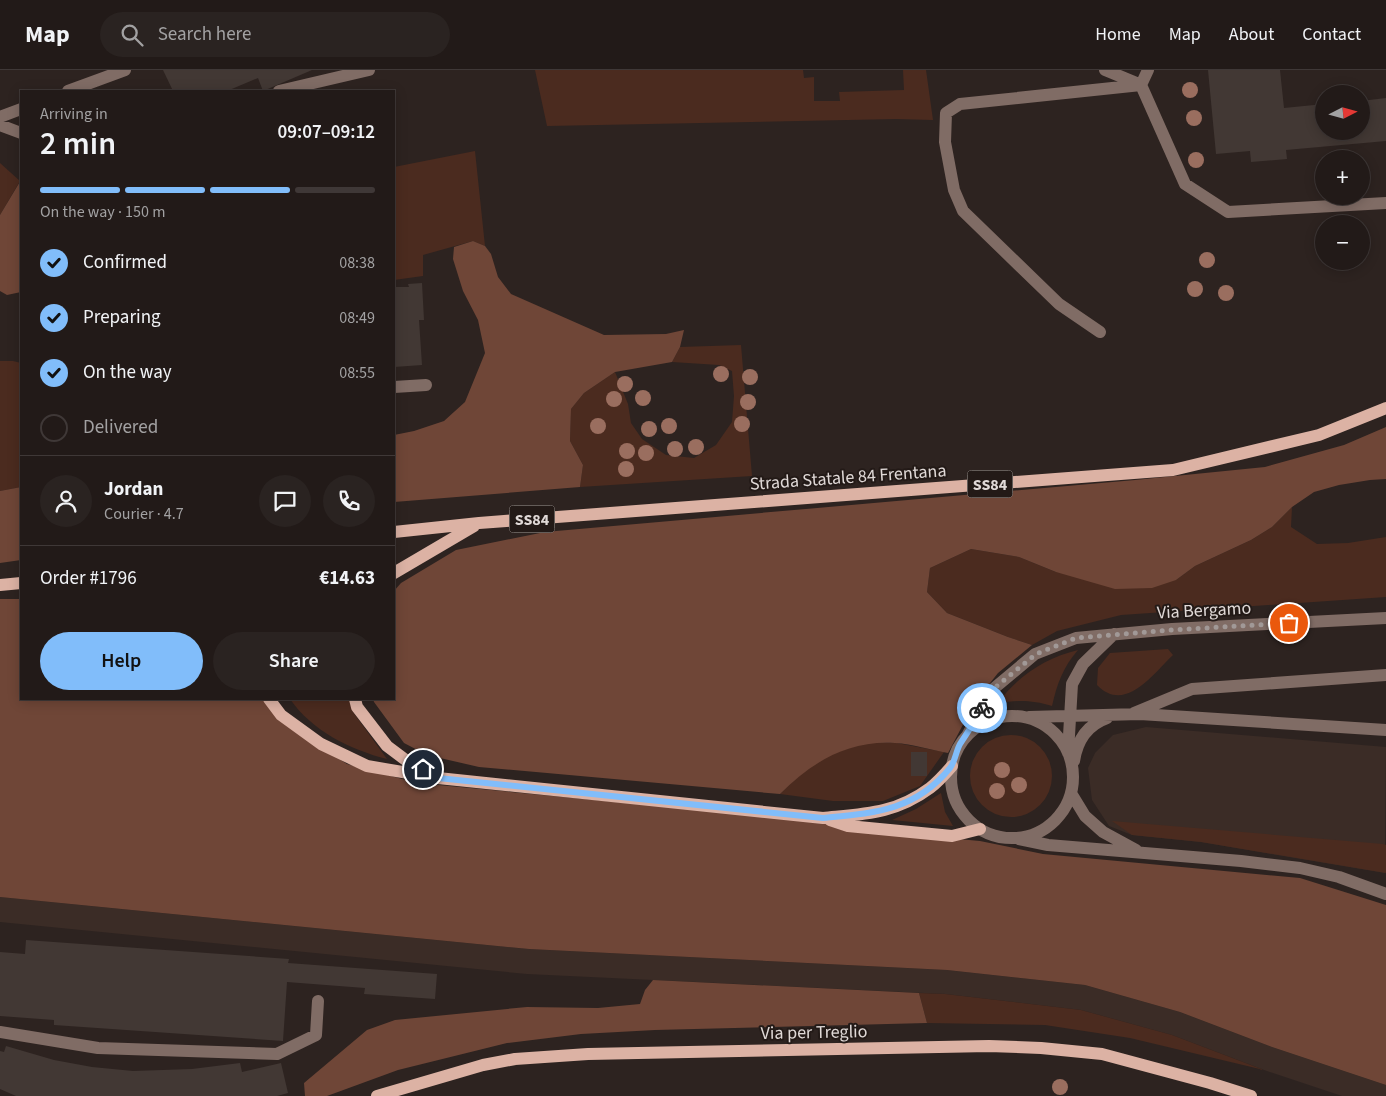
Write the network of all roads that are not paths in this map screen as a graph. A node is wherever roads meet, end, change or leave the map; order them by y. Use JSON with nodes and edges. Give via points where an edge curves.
{"nodes":[{"id":1,"x":125,"y":70,"type":"edge"},
{"id":2,"x":369,"y":70,"type":"edge"},
{"id":3,"x":1105,"y":70,"type":"edge"},
{"id":4,"x":1148,"y":70,"type":"edge"},
{"id":5,"x":1141,"y":85,"type":"junction"},
{"id":6,"x":71,"y":90,"type":"edge"},
{"id":7,"x":286,"y":90,"type":"edge"},
{"id":8,"x":20,"y":109,"type":"edge"},
{"id":9,"x":0,"y":117,"type":"edge"},
{"id":10,"x":0,"y":126,"type":"edge"},
{"id":11,"x":20,"y":132,"type":"edge"},
{"id":12,"x":1386,"y":203,"type":"edge"},
{"id":13,"x":1100,"y":332,"type":"dead end"},
{"id":14,"x":426,"y":385,"type":"dead end"},
{"id":15,"x":395,"y":387,"type":"edge"},
{"id":16,"x":1386,"y":408,"type":"edge"},
{"id":17,"x":479,"y":523,"type":"junction"},
{"id":18,"x":395,"y":532,"type":"edge"},
{"id":19,"x":395,"y":572,"type":"edge"},
{"id":20,"x":20,"y":583,"type":"edge"},
{"id":21,"x":0,"y":585,"type":"edge"},
{"id":22,"x":1386,"y":618,"type":"edge"},
{"id":23,"x":1114,"y":634,"type":"junction"},
{"id":24,"x":1386,"y":675,"type":"edge"},
{"id":25,"x":269,"y":700,"type":"edge"},
{"id":26,"x":355,"y":700,"type":"edge"},
{"id":27,"x":1126,"y":715,"type":"junction"},
{"id":28,"x":1069,"y":716,"type":"junction"},
{"id":29,"x":1024,"y":717,"type":"junction"},
{"id":30,"x":1386,"y":730,"type":"edge"},
{"id":31,"x":968,"y":734,"type":"junction"},
{"id":32,"x":1068,"y":754,"type":"junction"},
{"id":33,"x":952,"y":766,"type":"junction"},
{"id":34,"x":1072,"y":769,"type":"junction"},
{"id":35,"x":438,"y":778,"type":"junction"},
{"id":36,"x":1071,"y":793,"type":"junction"},
{"id":37,"x":823,"y":818,"type":"junction"},
{"id":38,"x":980,"y":829,"type":"junction"},
{"id":39,"x":1014,"y":838,"type":"junction"},
{"id":40,"x":1143,"y":853,"type":"junction"},
{"id":41,"x":1386,"y":894,"type":"edge"},
{"id":42,"x":318,"y":1002,"type":"dead end"},
{"id":43,"x":0,"y":1032,"type":"edge"},
{"id":44,"x":377,"y":1096,"type":"edge"},
{"id":45,"x":1251,"y":1096,"type":"edge"}],
"edges":[{"from":1,"to":6,"type":"street"},
{"from":2,"to":7,"type":"street"},
{"from":3,"to":5,"type":"street"},
{"from":4,"to":5,"type":"street"},
{"from":5,"to":12,"type":"street","via":[[1185,184],[1228,212]]},
{"from":5,"to":13,"type":"street","via":[[960,104],[946,112],[945,142],[954,190],[963,211],[1059,304]]},
{"from":8,"to":9,"type":"street"},
{"from":10,"to":11,"type":"street"},
{"from":14,"to":15,"type":"street"},
{"from":16,"to":17,"type":"main road","name":"Strada Statale 84 Frentana","number":"SS84","via":[[1319,436],[1173,470]]},
{"from":17,"to":18,"type":"main road","name":"Strada Statale 84 Frentana","number":"SS84"},
{"from":17,"to":19,"type":"main road"},
{"from":20,"to":21,"type":"main road"},
{"from":22,"to":23,"type":"street","name":"Via Bergamo"},
{"from":23,"to":28,"type":"street","via":[[1083,664],[1072,684]]},
{"from":23,"to":31,"type":"street","name":"Via Bergamo","via":[[1076,638],[1036,654],[992,690]]},
{"from":24,"to":27,"type":"street","via":[[1192,688]]},
{"from":25,"to":35,"type":"main road","via":[[281,715],[321,744],[367,766]]},
{"from":26,"to":35,"type":"main road","via":[[357,707],[387,746]]},
{"from":27,"to":28,"type":"street"},
{"from":27,"to":30,"type":"street"},
{"from":27,"to":34,"type":"street","via":[[1105,718],[1093,724],[1076,748]]},
{"from":28,"to":29,"type":"street"},
{"from":28,"to":32,"type":"street"},
{"from":29,"to":31,"type":"street","via":[[994,718]]},
{"from":29,"to":32,"type":"street","via":[[1051,730]]},
{"from":31,"to":33,"type":"street"},
{"from":32,"to":34,"type":"street"},
{"from":33,"to":37,"type":"main road","via":[[931,788],[903,804],[874,813]]},
{"from":33,"to":38,"type":"street","via":[[951,781],[960,809]]},
{"from":34,"to":36,"type":"street"},
{"from":35,"to":37,"type":"main road"},
{"from":36,"to":39,"type":"street","via":[[1056,819],[1043,829]]},
{"from":36,"to":40,"type":"street","via":[[1086,816],[1103,832]]},
{"from":37,"to":38,"type":"main road","via":[[848,826],[952,836]]},
{"from":38,"to":39,"type":"street"},
{"from":39,"to":40,"type":"street","via":[[1048,845]]},
{"from":40,"to":41,"type":"street","via":[[1300,868],[1339,877]]},
{"from":42,"to":43,"type":"street","via":[[316,1035],[277,1054],[98,1048]]},
{"from":44,"to":45,"type":"main road","name":"Via per Treglio","via":[[515,1059],[588,1054],[989,1046],[1102,1054]]}]}
